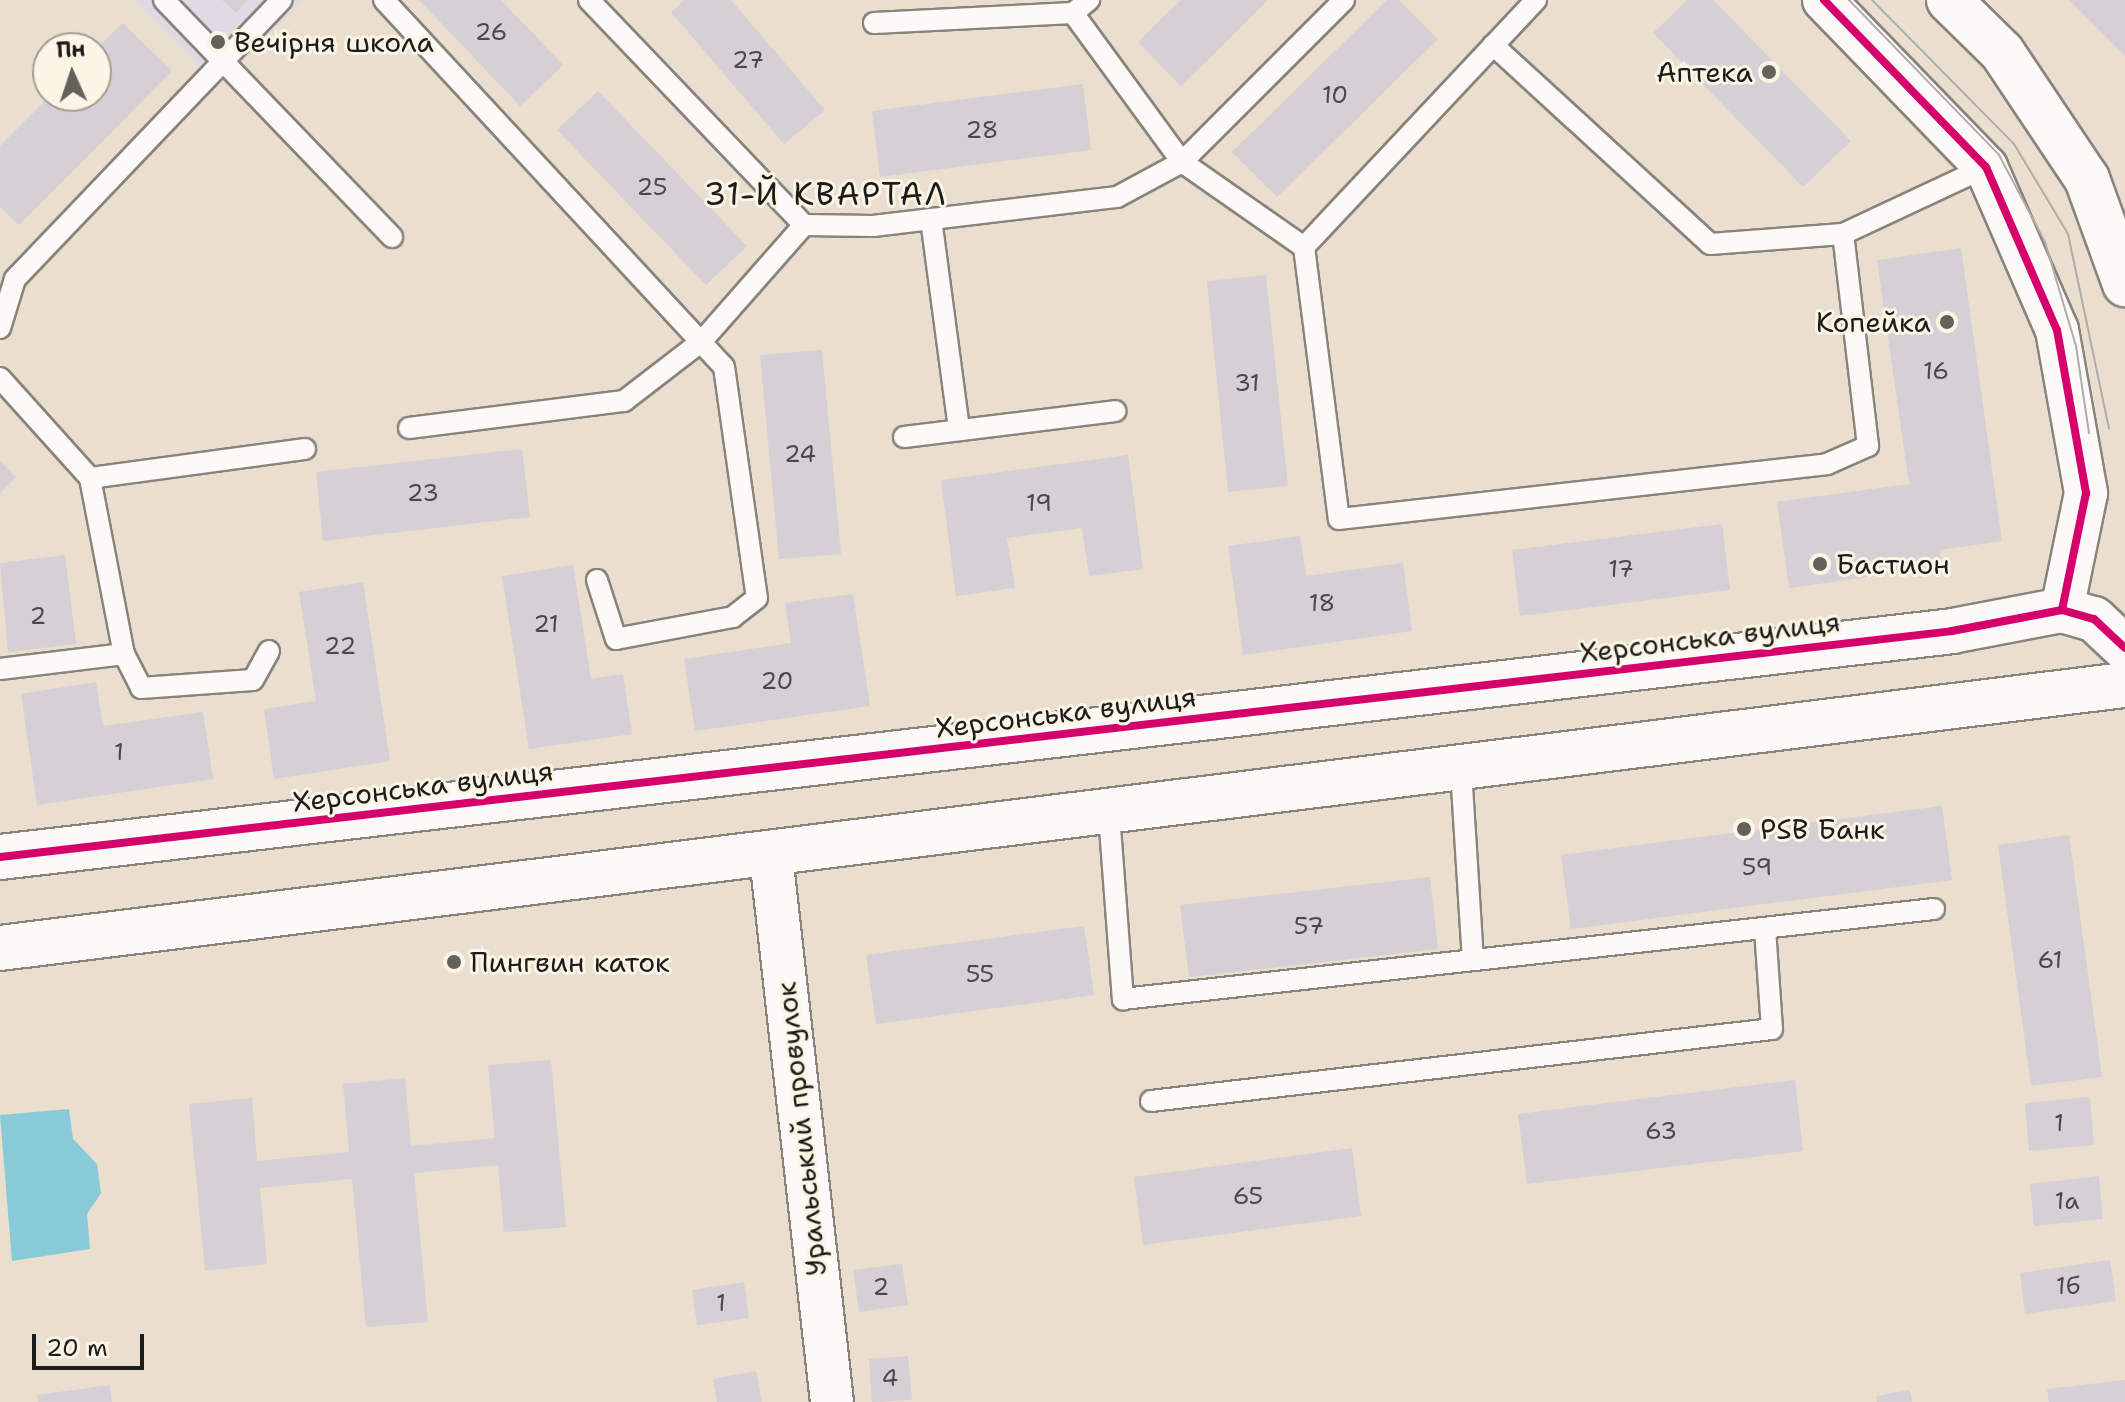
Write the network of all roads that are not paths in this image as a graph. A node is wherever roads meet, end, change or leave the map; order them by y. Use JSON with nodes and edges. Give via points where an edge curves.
{"nodes":[{"id":1,"x":164,"y":0,"type":"edge"},
{"id":2,"x":282,"y":0,"type":"edge"},
{"id":3,"x":384,"y":0,"type":"edge"},
{"id":4,"x":589,"y":0,"type":"edge"},
{"id":5,"x":1344,"y":0,"type":"edge"},
{"id":6,"x":1536,"y":0,"type":"edge"},
{"id":7,"x":1824,"y":0,"type":"edge"},
{"id":8,"x":1949,"y":0,"type":"edge"},
{"id":9,"x":1081,"y":6,"type":"edge"},
{"id":10,"x":874,"y":23,"type":"dead end"},
{"id":11,"x":1493,"y":45,"type":"junction"},
{"id":12,"x":224,"y":62,"type":"junction"},
{"id":13,"x":1182,"y":162,"type":"junction"},
{"id":14,"x":1986,"y":167,"type":"junction"},
{"id":15,"x":931,"y":219,"type":"junction"},
{"id":16,"x":804,"y":225,"type":"junction"},
{"id":17,"x":2116,"y":232,"type":"edge"},
{"id":18,"x":1843,"y":234,"type":"junction"},
{"id":19,"x":392,"y":237,"type":"dead end"},
{"id":20,"x":1304,"y":247,"type":"junction"},
{"id":21,"x":2125,"y":284,"type":"edge"},
{"id":22,"x":0,"y":328,"type":"edge"},
{"id":23,"x":702,"y":341,"type":"junction"},
{"id":24,"x":0,"y":378,"type":"edge"},
{"id":25,"x":1115,"y":411,"type":"dead end"},
{"id":26,"x":409,"y":428,"type":"dead end"},
{"id":27,"x":959,"y":430,"type":"junction"},
{"id":28,"x":904,"y":437,"type":"dead end"},
{"id":29,"x":305,"y":449,"type":"dead end"},
{"id":30,"x":90,"y":478,"type":"junction"},
{"id":31,"x":597,"y":580,"type":"dead end"},
{"id":32,"x":2062,"y":610,"type":"junction"},
{"id":33,"x":2125,"y":648,"type":"edge"},
{"id":34,"x":269,"y":651,"type":"dead end"},
{"id":35,"x":124,"y":654,"type":"junction"},
{"id":36,"x":0,"y":669,"type":"edge"},
{"id":37,"x":2125,"y":685,"type":"edge"},
{"id":38,"x":1461,"y":770,"type":"junction"},
{"id":39,"x":1109,"y":814,"type":"junction"},
{"id":40,"x":771,"y":856,"type":"junction"},
{"id":41,"x":0,"y":857,"type":"edge"},
{"id":42,"x":1934,"y":909,"type":"dead end"},
{"id":43,"x":1765,"y":928,"type":"junction"},
{"id":44,"x":0,"y":948,"type":"edge"},
{"id":45,"x":1473,"y":960,"type":"junction"},
{"id":46,"x":1151,"y":1101,"type":"dead end"},
{"id":47,"x":832,"y":1402,"type":"edge"}],
"edges":[{"from":1,"to":12,"type":"lane"},
{"from":2,"to":12,"type":"lane"},
{"from":3,"to":23,"type":"lane"},
{"from":4,"to":16,"type":"lane"},
{"from":5,"to":13,"type":"lane"},
{"from":6,"to":11,"type":"lane"},
{"from":7,"to":14,"type":"street"},
{"from":8,"to":17,"type":"street","via":[[2002,52]]},
{"from":9,"to":10,"type":"lane"},
{"from":9,"to":13,"type":"lane"},
{"from":11,"to":18,"type":"lane","via":[[1710,244]]},
{"from":11,"to":20,"type":"lane"},
{"from":12,"to":19,"type":"lane"},
{"from":12,"to":22,"type":"lane","via":[[15,279]]},
{"from":13,"to":15,"type":"lane","via":[[1117,197]]},
{"from":13,"to":20,"type":"lane"},
{"from":14,"to":18,"type":"lane"},
{"from":14,"to":32,"type":"street","via":[[2057,330],[2086,493]]},
{"from":15,"to":16,"type":"lane"},
{"from":15,"to":27,"type":"lane"},
{"from":16,"to":23,"type":"lane"},
{"from":17,"to":21,"type":"street"},
{"from":18,"to":20,"type":"lane","via":[[1868,446],[1827,464],[1339,519]]},
{"from":23,"to":26,"type":"lane","via":[[624,401]]},
{"from":23,"to":31,"type":"lane","via":[[724,367],[757,598],[733,617],[616,639]]},
{"from":24,"to":30,"type":"lane"},
{"from":25,"to":27,"type":"lane"},
{"from":27,"to":28,"type":"lane"},
{"from":29,"to":30,"type":"lane"},
{"from":30,"to":35,"type":"lane"},
{"from":32,"to":33,"type":"street","via":[[2094,619]]},
{"from":32,"to":41,"type":"street","name":"Херсонська вулиця","via":[[1952,631]]},
{"from":34,"to":35,"type":"lane","via":[[253,680],[141,688]]},
{"from":35,"to":36,"type":"lane"},
{"from":37,"to":38,"type":"street"},
{"from":38,"to":39,"type":"street"},
{"from":38,"to":45,"type":"lane"},
{"from":39,"to":40,"type":"street"},
{"from":39,"to":45,"type":"lane","via":[[1123,999]]},
{"from":40,"to":44,"type":"street"},
{"from":40,"to":47,"type":"street","name":"Уральський провулок"},
{"from":42,"to":43,"type":"lane"},
{"from":43,"to":45,"type":"lane"},
{"from":43,"to":46,"type":"lane","via":[[1772,1029]]}]}
